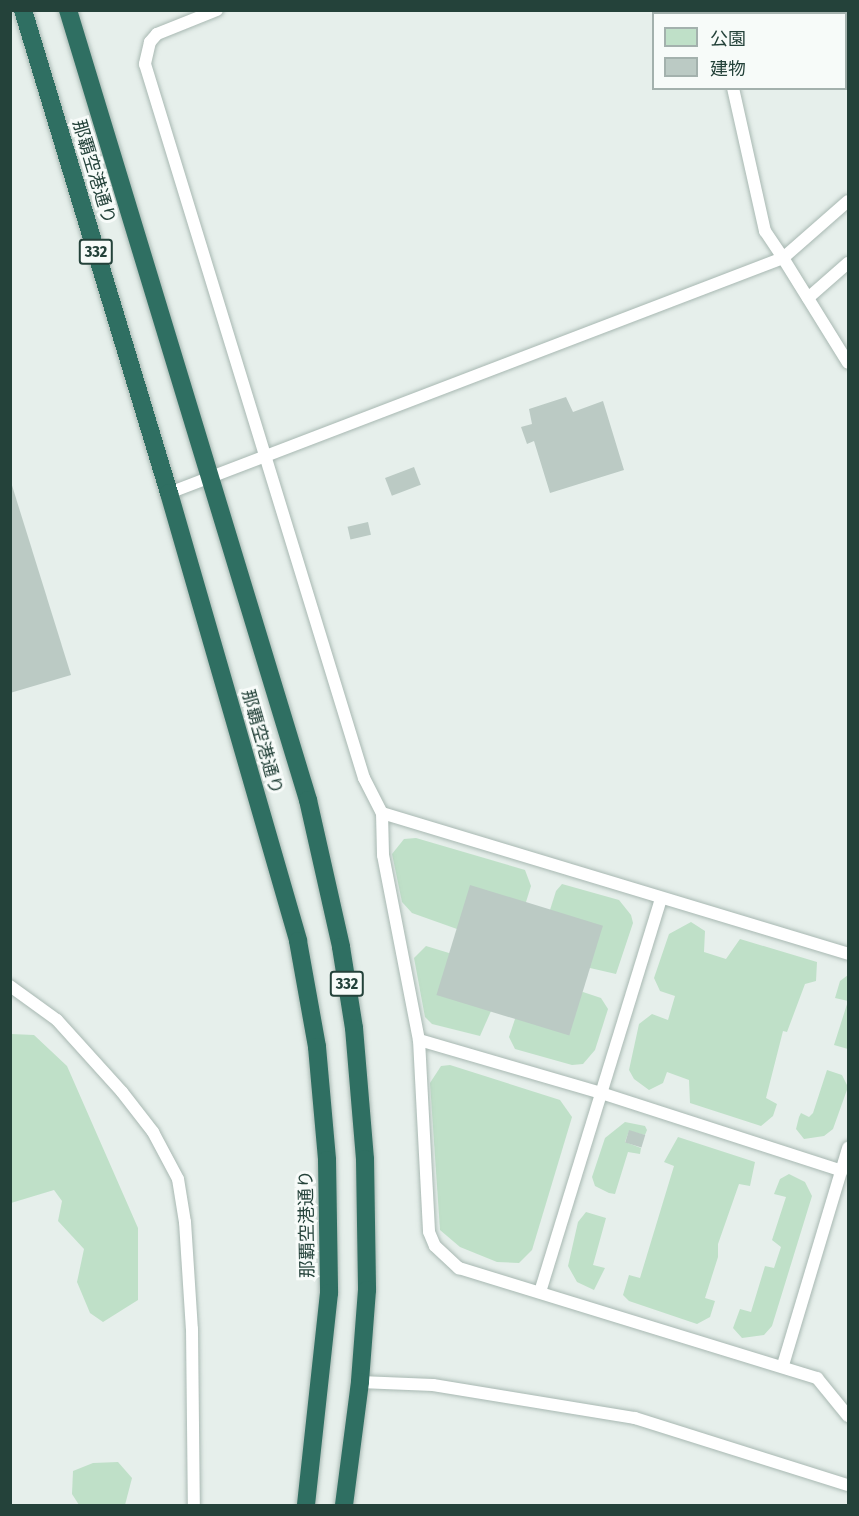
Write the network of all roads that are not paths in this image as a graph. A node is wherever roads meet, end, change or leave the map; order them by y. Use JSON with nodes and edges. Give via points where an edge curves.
{"nodes":[{"id":1,"x":23,"y":10,"type":"edge"},
{"id":2,"x":68,"y":10,"type":"edge"},
{"id":3,"x":217,"y":10,"type":"edge"},
{"id":4,"x":733,"y":90,"type":"edge"},
{"id":5,"x":849,"y":201,"type":"edge"},
{"id":6,"x":783,"y":258,"type":"junction"},
{"id":7,"x":849,"y":263,"type":"edge"},
{"id":8,"x":808,"y":298,"type":"junction"},
{"id":9,"x":832,"y":337,"type":"junction"},
{"id":10,"x":849,"y":339,"type":"edge"},
{"id":11,"x":849,"y":363,"type":"edge"},
{"id":12,"x":264,"y":457,"type":"junction"},
{"id":13,"x":210,"y":478,"type":"junction"},
{"id":14,"x":169,"y":493,"type":"junction"},
{"id":15,"x":382,"y":813,"type":"junction"},
{"id":16,"x":661,"y":898,"type":"junction"},
{"id":17,"x":849,"y":954,"type":"edge"},
{"id":18,"x":10,"y":986,"type":"edge"},
{"id":19,"x":419,"y":1040,"type":"junction"},
{"id":20,"x":601,"y":1093,"type":"junction"},
{"id":21,"x":849,"y":1148,"type":"edge"},
{"id":22,"x":842,"y":1171,"type":"junction"},
{"id":23,"x":540,"y":1292,"type":"junction"},
{"id":24,"x":783,"y":1365,"type":"junction"},
{"id":25,"x":360,"y":1382,"type":"junction"},
{"id":26,"x":849,"y":1416,"type":"edge"},
{"id":27,"x":849,"y":1485,"type":"edge"},
{"id":28,"x":194,"y":1506,"type":"edge"},
{"id":29,"x":306,"y":1506,"type":"edge"},
{"id":30,"x":344,"y":1506,"type":"edge"}],
"edges":[{"from":1,"to":14,"type":"highway","name":"那覇空港通り","number":"332"},
{"from":2,"to":13,"type":"highway","name":"那覇空港通り","number":"332"},
{"from":3,"to":12,"type":"lane","via":[[157,34],[146,52],[145,64],[255,416]]},
{"from":4,"to":6,"type":"lane","via":[[765,231]]},
{"from":5,"to":6,"type":"lane"},
{"from":6,"to":8,"type":"lane"},
{"from":6,"to":12,"type":"lane"},
{"from":7,"to":8,"type":"lane"},
{"from":8,"to":9,"type":"lane"},
{"from":9,"to":10,"type":"lane"},
{"from":9,"to":11,"type":"lane"},
{"from":12,"to":13,"type":"lane"},
{"from":12,"to":15,"type":"lane","via":[[364,778]]},
{"from":13,"to":14,"type":"lane"},
{"from":13,"to":25,"type":"highway","name":"那覇空港通り","number":"332","via":[[308,800],[341,947],[354,1028],[365,1159],[367,1290]]},
{"from":14,"to":29,"type":"highway","name":"那覇空港通り","number":"332","via":[[298,941],[317,1047],[327,1160],[329,1293]]},
{"from":15,"to":16,"type":"lane"},
{"from":15,"to":19,"type":"lane","via":[[383,855]]},
{"from":16,"to":17,"type":"lane"},
{"from":16,"to":20,"type":"lane"},
{"from":18,"to":28,"type":"lane","via":[[57,1020],[122,1092],[153,1132],[178,1179],[192,1329]]},
{"from":19,"to":20,"type":"lane"},
{"from":19,"to":23,"type":"lane","via":[[429,1232],[435,1246],[459,1268]]},
{"from":20,"to":22,"type":"lane"},
{"from":20,"to":23,"type":"lane"},
{"from":21,"to":22,"type":"lane"},
{"from":22,"to":24,"type":"lane"},
{"from":23,"to":24,"type":"lane"},
{"from":24,"to":26,"type":"lane","via":[[817,1378]]},
{"from":25,"to":27,"type":"lane","via":[[433,1385],[635,1418]]},
{"from":25,"to":30,"type":"highway","name":"那覇空港通り","number":"332"}]}
